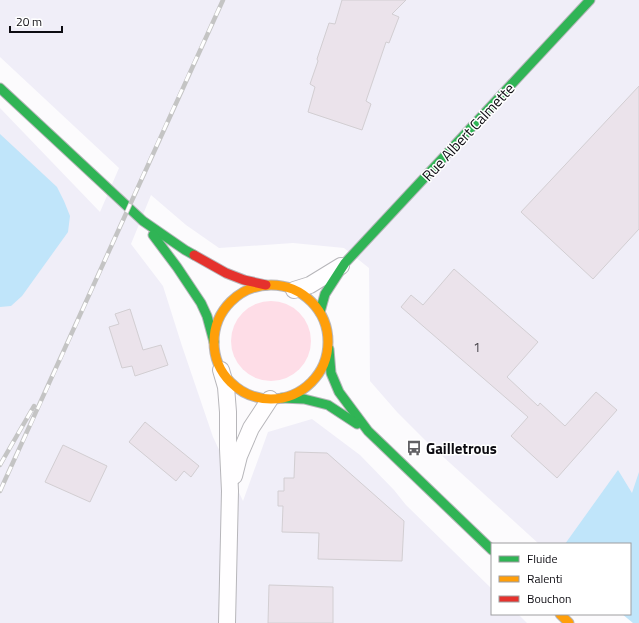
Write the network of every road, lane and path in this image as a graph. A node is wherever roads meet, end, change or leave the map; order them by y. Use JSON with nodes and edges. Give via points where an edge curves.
{"nodes":[{"id":1,"x":590,"y":0,"type":"edge"},
{"id":2,"x":0,"y":88,"type":"edge"},
{"id":3,"x":143,"y":221,"type":"junction"},
{"id":4,"x":345,"y":263,"type":"junction"},
{"id":5,"x":266,"y":285,"type":"junction"},
{"id":6,"x":294,"y":290,"type":"junction"},
{"id":7,"x":320,"y":312,"type":"junction"},
{"id":8,"x":214,"y":342,"type":"junction"},
{"id":9,"x":328,"y":344,"type":"junction"},
{"id":10,"x":221,"y":370,"type":"junction"},
{"id":11,"x":273,"y":399,"type":"junction"},
{"id":12,"x":368,"y":431,"type":"junction"},
{"id":13,"x":230,"y":491,"type":"junction"},
{"id":14,"x":491,"y":549,"type":"edge"},
{"id":15,"x":561,"y":615,"type":"edge"},
{"id":16,"x":227,"y":623,"type":"edge"},
{"id":17,"x":569,"y":623,"type":"edge"}],
"edges":[{"from":1,"to":4,"type":"street","name":"Rue Albert Calmette"},
{"from":2,"to":3,"type":"street"},
{"from":3,"to":5,"type":"street","via":[[185,250],[226,273]]},
{"from":3,"to":8,"type":"street","via":[[201,303]]},
{"from":4,"to":6,"type":"street","name":"Rue Albert Calmette","via":[[310,285]]},
{"from":4,"to":7,"type":"street","name":"Rue Albert Calmette","via":[[325,294]]},
{"from":5,"to":6,"type":"street","via":[[281,285]]},
{"from":5,"to":8,"type":"street","via":[[252,288],[236,297],[227,306],[216,328]]},
{"from":6,"to":7,"type":"street","via":[[311,299]]},
{"from":7,"to":9,"type":"street","via":[[327,327]]},
{"from":8,"to":10,"type":"street"},
{"from":9,"to":11,"type":"street","via":[[319,374],[308,385],[295,394]]},
{"from":9,"to":12,"type":"street","via":[[331,373],[339,392]]},
{"from":10,"to":11,"type":"street","via":[[243,392]]},
{"from":10,"to":13,"type":"street","via":[[226,387],[228,412]]},
{"from":11,"to":12,"type":"street","via":[[304,398],[328,405]]},
{"from":11,"to":13,"type":"street","via":[[251,428],[239,456]]},
{"from":12,"to":14,"type":"street"},
{"from":13,"to":16,"type":"street"},
{"from":15,"to":17,"type":"street"}]}
